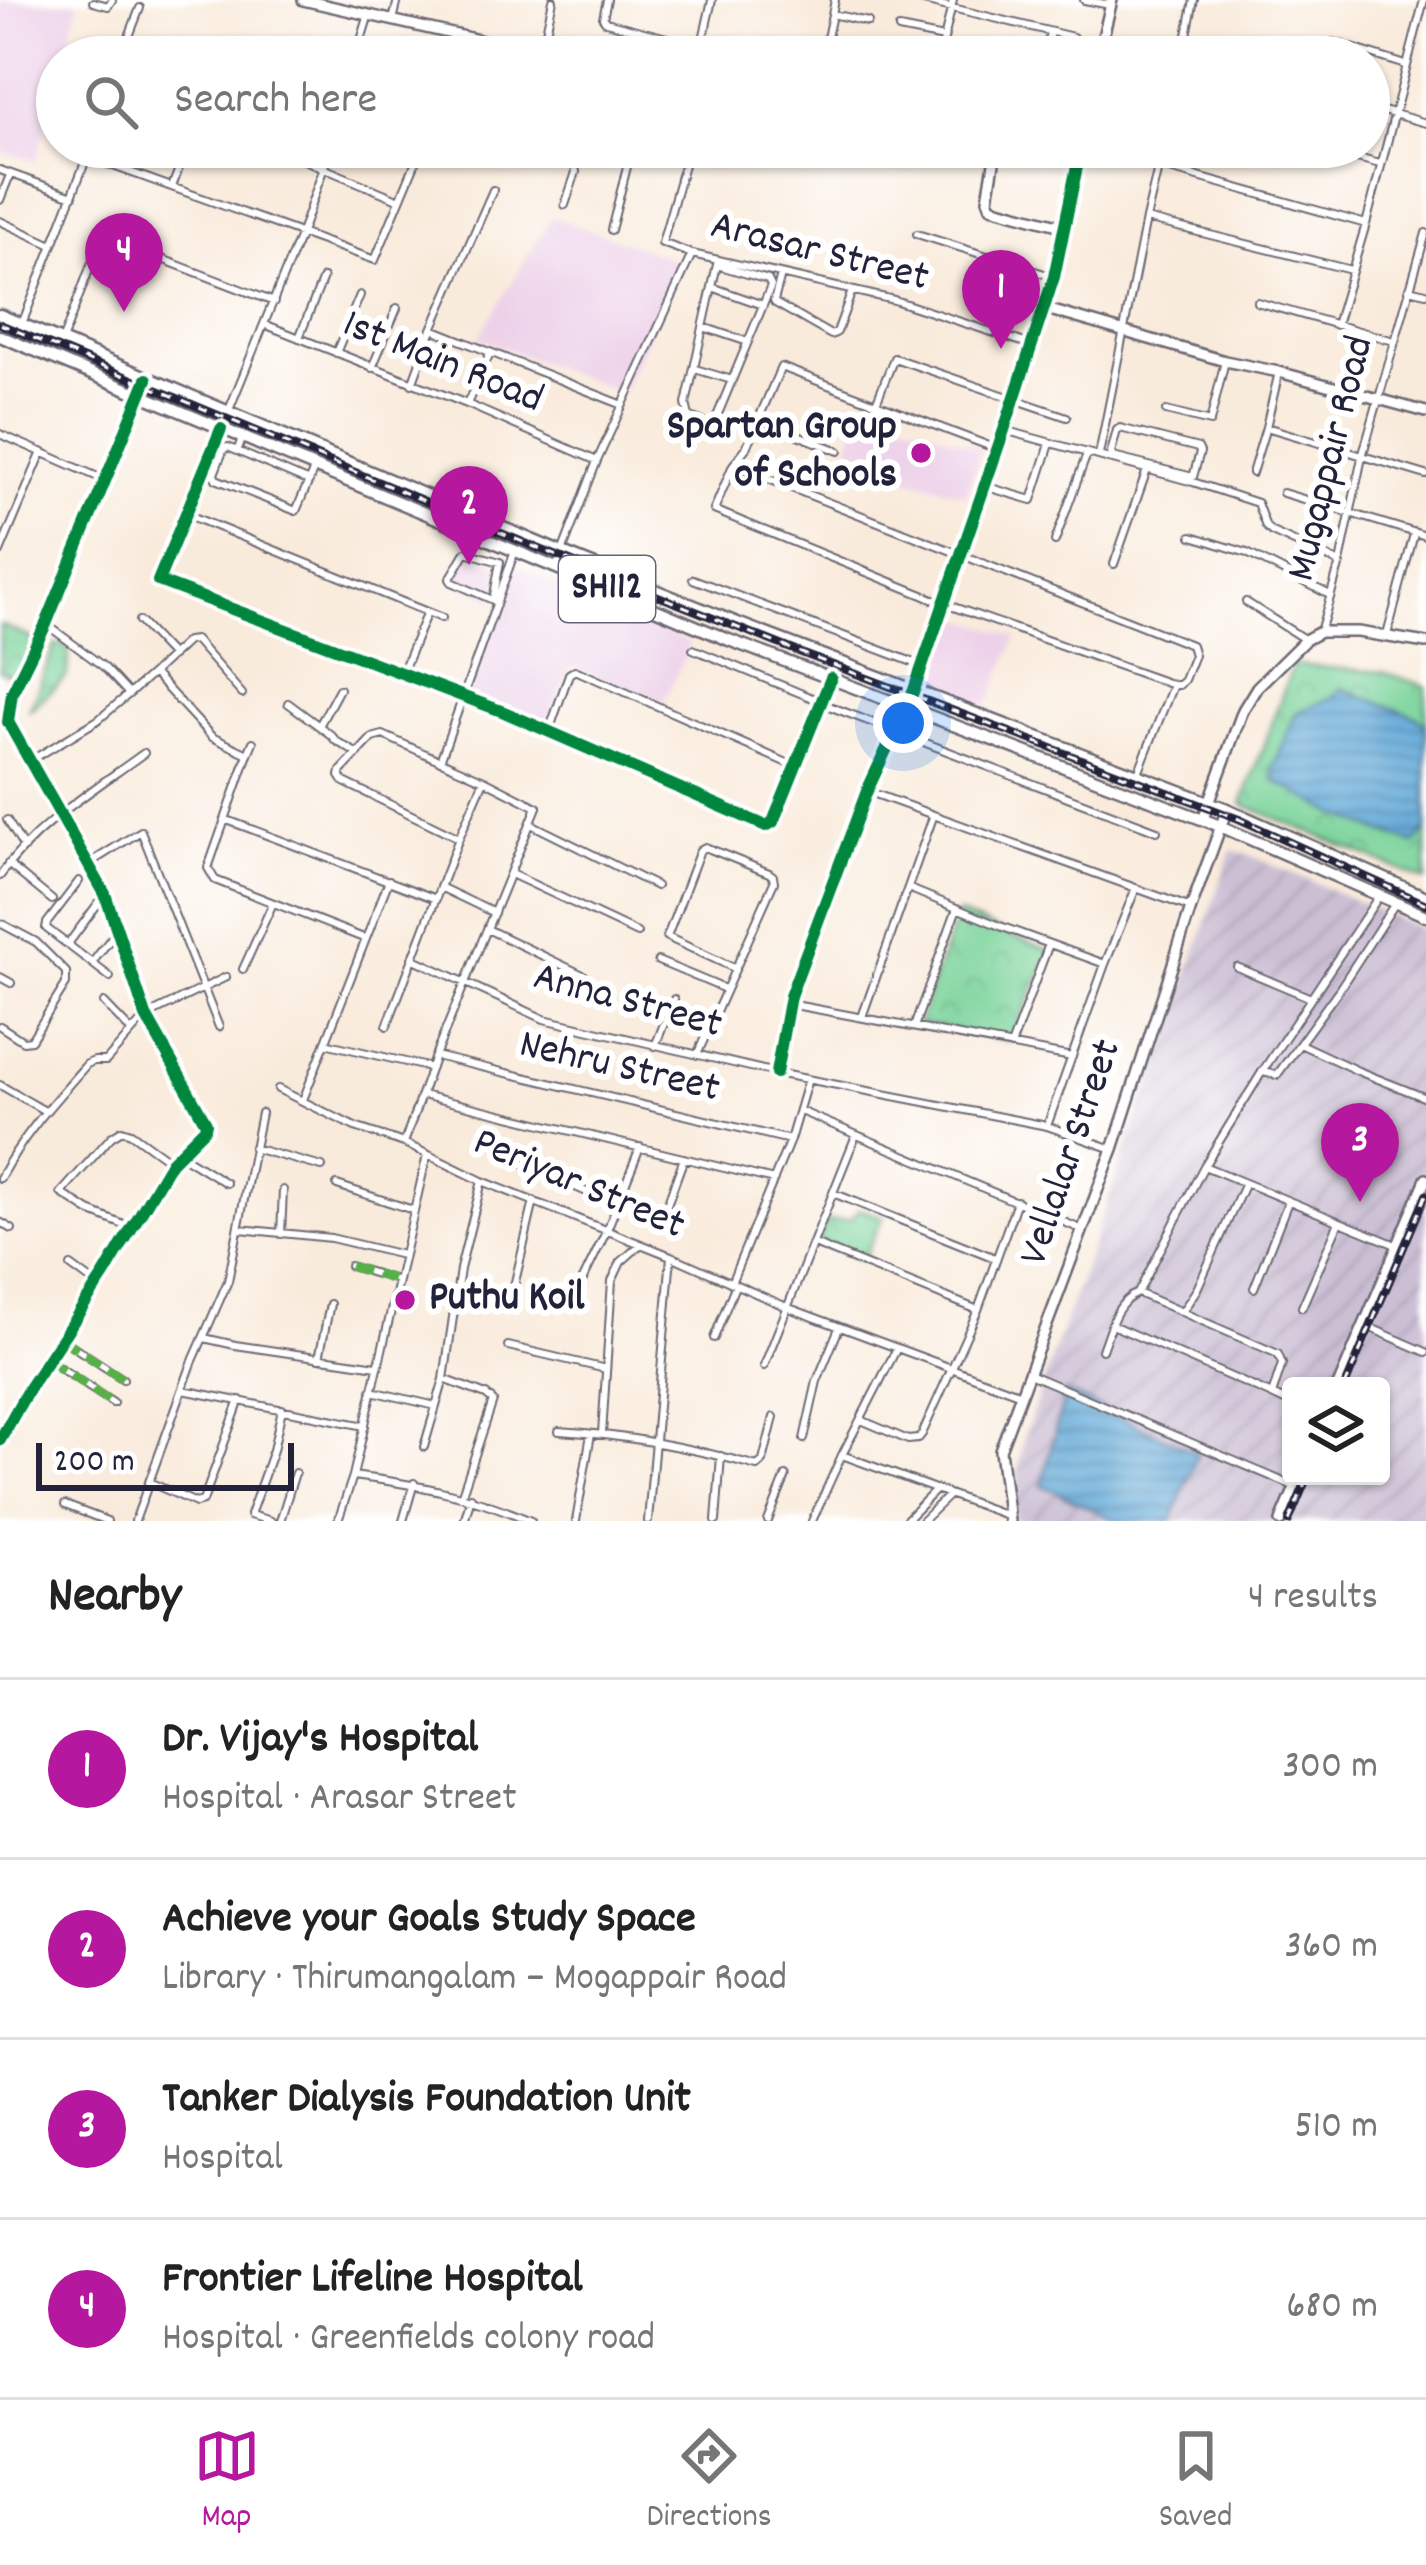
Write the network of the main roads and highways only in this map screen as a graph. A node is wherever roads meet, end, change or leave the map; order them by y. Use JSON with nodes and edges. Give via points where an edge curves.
{"nodes":[{"id":1,"x":0,"y":315,"type":"edge"},
{"id":2,"x":0,"y":336,"type":"edge"},
{"id":3,"x":1426,"y":897,"type":"edge"},
{"id":4,"x":1426,"y":916,"type":"edge"}],
"edges":[{"from":1,"to":3,"type":"main road","number":"SH112","via":[[560,552],[1210,802]]},
{"from":2,"to":4,"type":"main road","number":"SH112","via":[[729,640],[1203,819]]}]}
